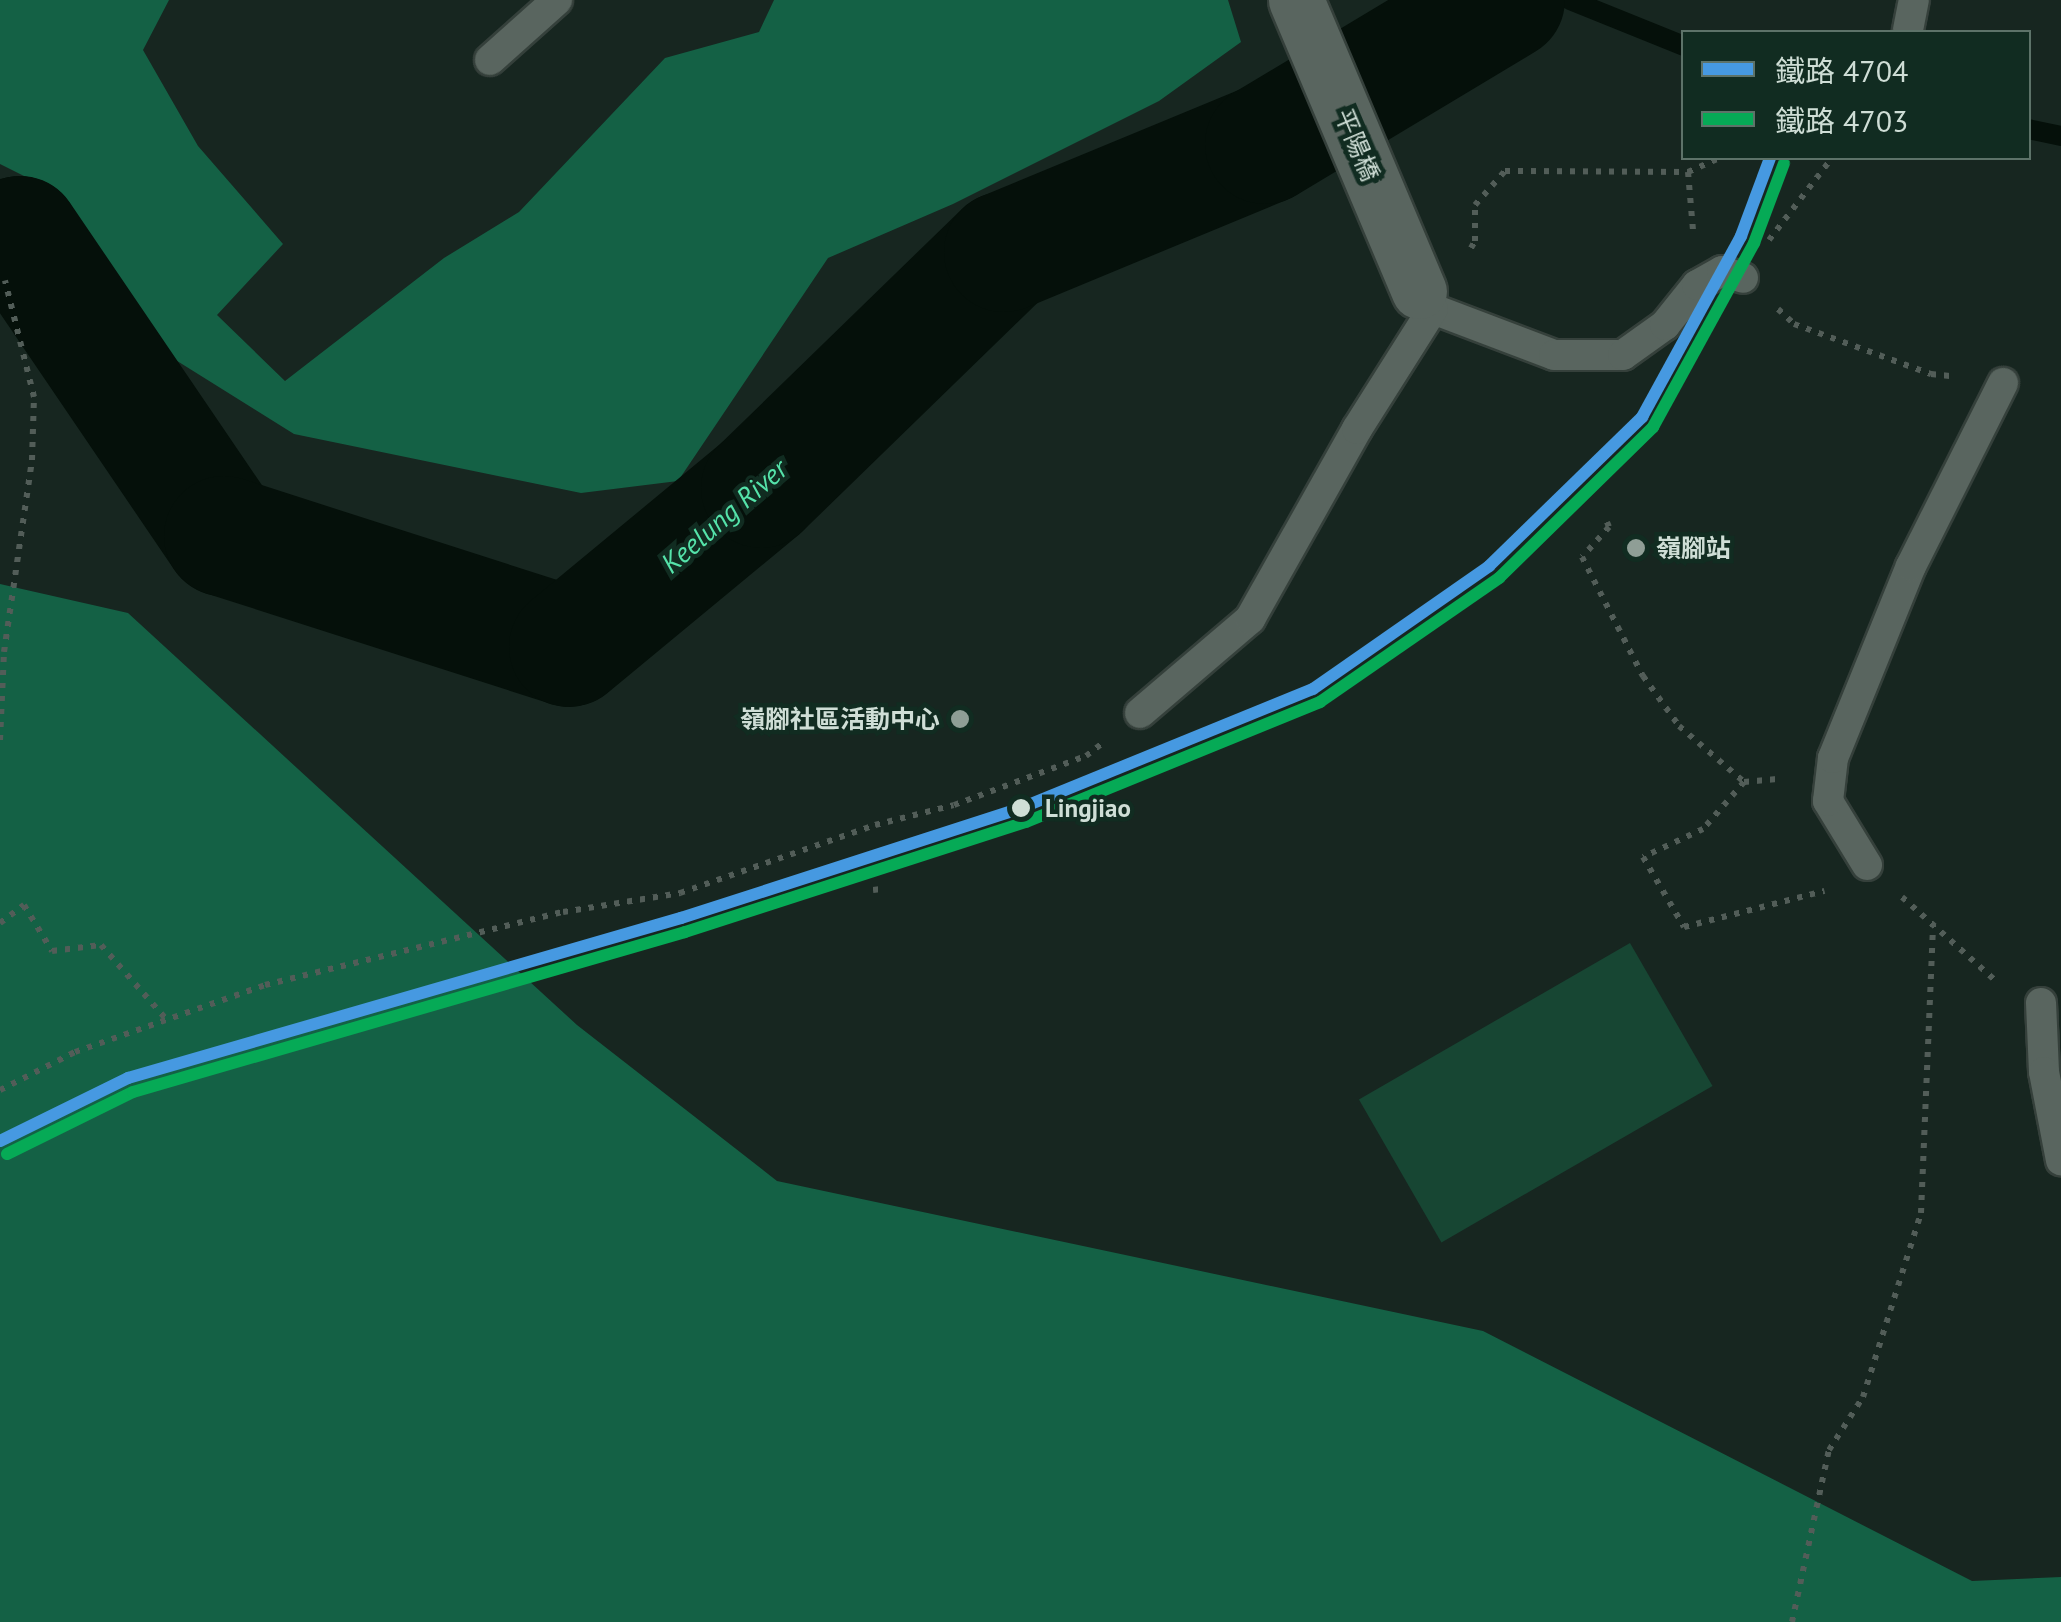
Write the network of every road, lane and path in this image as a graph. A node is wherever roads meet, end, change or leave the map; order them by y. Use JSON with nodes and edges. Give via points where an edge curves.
{"nodes":[{"id":1,"x":557,"y":0,"type":"edge"},
{"id":2,"x":1296,"y":0,"type":"edge"},
{"id":3,"x":490,"y":60,"type":"dead end"},
{"id":4,"x":1715,"y":160,"type":"edge"},
{"id":5,"x":1831,"y":160,"type":"edge"},
{"id":6,"x":1475,"y":242,"type":"dead end"},
{"id":7,"x":1766,"y":244,"type":"dead end"},
{"id":8,"x":1743,"y":278,"type":"joint"},
{"id":9,"x":5,"y":281,"type":"dead end"},
{"id":10,"x":1426,"y":300,"type":"junction"},
{"id":11,"x":2003,"y":383,"type":"joint"},
{"id":12,"x":1607,"y":522,"type":"dead end"},
{"id":13,"x":1140,"y":713,"type":"joint"},
{"id":14,"x":0,"y":740,"type":"edge"},
{"id":15,"x":1833,"y":758,"type":"junction"},
{"id":16,"x":1744,"y":782,"type":"junction"},
{"id":17,"x":1867,"y":865,"type":"junction"},
{"id":18,"x":0,"y":923,"type":"edge"},
{"id":19,"x":1934,"y":924,"type":"junction"},
{"id":20,"x":2041,"y":1003,"type":"joint"},
{"id":21,"x":167,"y":1020,"type":"junction"},
{"id":22,"x":0,"y":1090,"type":"edge"},
{"id":23,"x":2061,"y":1160,"type":"edge"},
{"id":24,"x":1792,"y":1622,"type":"edge"}],
"edges":[{"from":1,"to":3,"type":"lane"},
{"from":2,"to":10,"type":"street","name":"平陽橋"},
{"from":4,"to":6,"type":"path","via":[[1688,172],[1505,171],[1475,205]]},
{"from":5,"to":7,"type":"path"},
{"from":8,"to":10,"type":"lane","via":[[1722,271],[1696,285],[1665,325],[1623,356],[1554,355]]},
{"from":8,"to":11,"type":"path","via":[[1794,324],[1930,374]]},
{"from":9,"to":14,"type":"path","via":[[34,396]]},
{"from":10,"to":13,"type":"lane","via":[[1250,619]]},
{"from":11,"to":15,"type":"lane","via":[[1912,566]]},
{"from":12,"to":16,"type":"path","via":[[1582,557],[1643,676],[1679,726]]},
{"from":13,"to":21,"type":"path","via":[[1086,756],[680,893],[474,932],[266,986]]},
{"from":15,"to":16,"type":"path","via":[[1780,779]]},
{"from":15,"to":17,"type":"lane","via":[[1828,801]]},
{"from":16,"to":17,"type":"path","via":[[1702,829],[1643,857],[1684,927],[1821,893]]},
{"from":17,"to":19,"type":"path"},
{"from":18,"to":21,"type":"path","via":[[24,905],[52,951],[102,945]]},
{"from":19,"to":20,"type":"path","via":[[2013,997]]},
{"from":19,"to":24,"type":"path","via":[[1922,1213],[1863,1396],[1828,1450]]},
{"from":20,"to":23,"type":"lane","via":[[2044,1072]]},
{"from":21,"to":22,"type":"path","via":[[75,1052]]}]}
